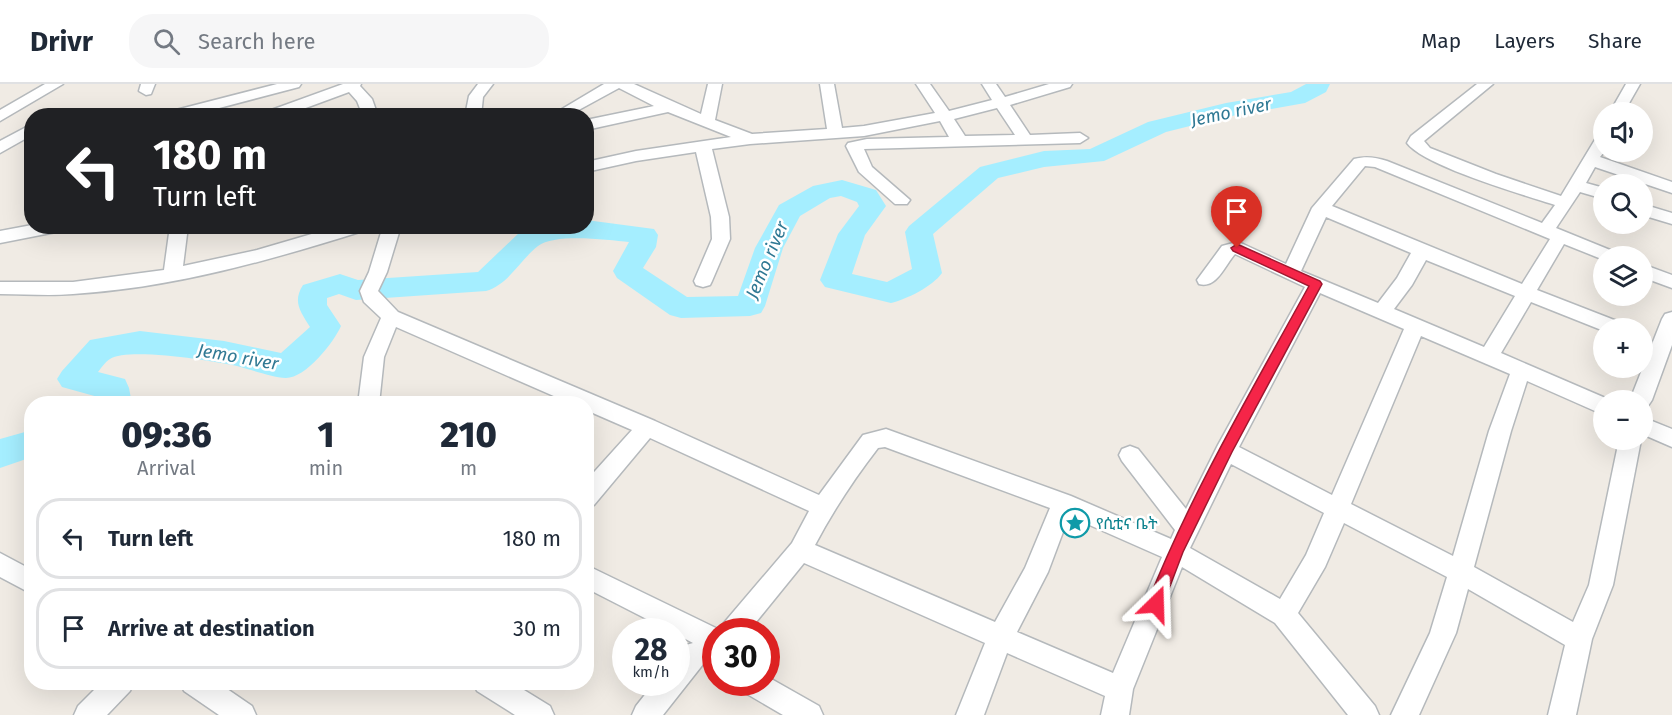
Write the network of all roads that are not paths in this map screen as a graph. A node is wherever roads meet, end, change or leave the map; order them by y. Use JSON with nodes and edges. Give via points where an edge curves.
{"nodes":[{"id":1,"x":56,"y":84,"type":"edge"},
{"id":2,"x":294,"y":84,"type":"edge"},
{"id":3,"x":352,"y":84,"type":"edge"},
{"id":4,"x":486,"y":84,"type":"edge"},
{"id":5,"x":615,"y":84,"type":"edge"},
{"id":6,"x":622,"y":84,"type":"edge"},
{"id":7,"x":715,"y":84,"type":"edge"},
{"id":8,"x":827,"y":84,"type":"edge"},
{"id":9,"x":923,"y":84,"type":"edge"},
{"id":10,"x":988,"y":84,"type":"edge"},
{"id":11,"x":1065,"y":84,"type":"edge"},
{"id":12,"x":1486,"y":84,"type":"edge"},
{"id":13,"x":1633,"y":84,"type":"edge"},
{"id":14,"x":1003,"y":102,"type":"junction"},
{"id":15,"x":1623,"y":102,"type":"edge"},
{"id":16,"x":669,"y":107,"type":"junction"},
{"id":17,"x":200,"y":108,"type":"edge"},
{"id":18,"x":289,"y":108,"type":"edge"},
{"id":19,"x":368,"y":108,"type":"edge"},
{"id":20,"x":474,"y":108,"type":"edge"},
{"id":21,"x":572,"y":108,"type":"edge"},
{"id":22,"x":1,"y":115,"type":"edge"},
{"id":23,"x":945,"y":116,"type":"junction"},
{"id":24,"x":594,"y":123,"type":"edge"},
{"id":25,"x":707,"y":123,"type":"junction"},
{"id":26,"x":24,"y":125,"type":"edge"},
{"id":27,"x":835,"y":133,"type":"junction"},
{"id":28,"x":24,"y":134,"type":"edge"},
{"id":29,"x":1080,"y":138,"type":"dead end"},
{"id":30,"x":750,"y":139,"type":"junction"},
{"id":31,"x":1025,"y":139,"type":"junction"},
{"id":32,"x":960,"y":142,"type":"junction"},
{"id":33,"x":704,"y":146,"type":"junction"},
{"id":34,"x":0,"y":148,"type":"edge"},
{"id":35,"x":1592,"y":160,"type":"joint"},
{"id":36,"x":594,"y":165,"type":"edge"},
{"id":37,"x":1576,"y":184,"type":"junction"},
{"id":38,"x":1672,"y":188,"type":"edge"},
{"id":39,"x":1593,"y":190,"type":"edge"},
{"id":40,"x":901,"y":200,"type":"dead end"},
{"id":41,"x":1565,"y":203,"type":"junction"},
{"id":42,"x":1321,"y":208,"type":"junction"},
{"id":43,"x":1653,"y":213,"type":"edge"},
{"id":44,"x":1672,"y":219,"type":"edge"},
{"id":45,"x":24,"y":232,"type":"edge"},
{"id":46,"x":1553,"y":233,"type":"junction"},
{"id":47,"x":178,"y":234,"type":"edge"},
{"id":48,"x":332,"y":234,"type":"edge"},
{"id":49,"x":390,"y":234,"type":"edge"},
{"id":50,"x":0,"y":237,"type":"edge"},
{"id":51,"x":1593,"y":249,"type":"edge"},
{"id":52,"x":1421,"y":251,"type":"junction"},
{"id":53,"x":1289,"y":273,"type":"junction"},
{"id":54,"x":1653,"y":274,"type":"edge"},
{"id":55,"x":173,"y":275,"type":"junction"},
{"id":56,"x":1206,"y":280,"type":"dead end"},
{"id":57,"x":704,"y":282,"type":"dead end"},
{"id":58,"x":1672,"y":282,"type":"edge"},
{"id":59,"x":1316,"y":284,"type":"junction"},
{"id":60,"x":0,"y":288,"type":"edge"},
{"id":61,"x":1526,"y":292,"type":"junction"},
{"id":62,"x":1381,"y":312,"type":"junction"},
{"id":63,"x":391,"y":317,"type":"junction"},
{"id":64,"x":1593,"y":319,"type":"edge"},
{"id":65,"x":1672,"y":319,"type":"edge"},
{"id":66,"x":1415,"y":326,"type":"junction"},
{"id":67,"x":1658,"y":346,"type":"edge"},
{"id":68,"x":1489,"y":356,"type":"junction"},
{"id":69,"x":1521,"y":370,"type":"junction"},
{"id":70,"x":1644,"y":390,"type":"edge"},
{"id":71,"x":369,"y":396,"type":"edge"},
{"id":72,"x":575,"y":396,"type":"edge"},
{"id":73,"x":1593,"y":402,"type":"edge"},
{"id":74,"x":594,"y":404,"type":"edge"},
{"id":75,"x":647,"y":427,"type":"junction"},
{"id":76,"x":1653,"y":430,"type":"edge"},
{"id":77,"x":1672,"y":438,"type":"edge"},
{"id":78,"x":1628,"y":450,"type":"edge"},
{"id":79,"x":1226,"y":451,"type":"junction"},
{"id":80,"x":1130,"y":455,"type":"dead end"},
{"id":81,"x":594,"y":489,"type":"edge"},
{"id":82,"x":1063,"y":503,"type":"junction"},
{"id":83,"x":823,"y":507,"type":"junction"},
{"id":84,"x":1337,"y":507,"type":"junction"},
{"id":85,"x":1188,"y":529,"type":"junction"},
{"id":86,"x":800,"y":550,"type":"junction"},
{"id":87,"x":1176,"y":552,"type":"junction"},
{"id":88,"x":0,"y":564,"type":"edge"},
{"id":89,"x":1459,"y":571,"type":"junction"},
{"id":90,"x":24,"y":578,"type":"edge"},
{"id":91,"x":594,"y":581,"type":"edge"},
{"id":92,"x":1284,"y":615,"type":"junction"},
{"id":93,"x":744,"y":618,"type":"edge"},
{"id":94,"x":1000,"y":638,"type":"junction"},
{"id":95,"x":1579,"y":639,"type":"junction"},
{"id":96,"x":702,"y":646,"type":"edge"},
{"id":97,"x":702,"y":657,"type":"edge"},
{"id":98,"x":690,"y":666,"type":"edge"},
{"id":99,"x":1120,"y":689,"type":"junction"},
{"id":100,"x":113,"y":690,"type":"edge"},
{"id":101,"x":205,"y":690,"type":"edge"},
{"id":102,"x":499,"y":690,"type":"edge"},
{"id":103,"x":661,"y":696,"type":"edge"},
{"id":104,"x":776,"y":696,"type":"edge"},
{"id":105,"x":88,"y":715,"type":"edge"},
{"id":106,"x":242,"y":715,"type":"edge"},
{"id":107,"x":540,"y":715,"type":"edge"},
{"id":108,"x":646,"y":715,"type":"edge"},
{"id":109,"x":809,"y":715,"type":"edge"},
{"id":110,"x":970,"y":715,"type":"edge"},
{"id":111,"x":1115,"y":715,"type":"edge"},
{"id":112,"x":1365,"y":715,"type":"edge"},
{"id":113,"x":1405,"y":715,"type":"edge"},
{"id":114,"x":1562,"y":715,"type":"edge"}],
"edges":[{"from":1,"to":22,"type":"street"},
{"from":2,"to":17,"type":"street"},
{"from":3,"to":18,"type":"street"},
{"from":3,"to":19,"type":"street"},
{"from":4,"to":20,"type":"street","via":[[476,96]]},
{"from":5,"to":21,"type":"street"},
{"from":6,"to":16,"type":"street"},
{"from":7,"to":25,"type":"street"},
{"from":8,"to":27,"type":"street"},
{"from":9,"to":23,"type":"street"},
{"from":10,"to":14,"type":"street"},
{"from":11,"to":14,"type":"street"},
{"from":12,"to":41,"type":"street","via":[[1415,143],[1424,151],[1490,178]]},
{"from":13,"to":15,"type":"street"},
{"from":14,"to":23,"type":"street"},
{"from":14,"to":31,"type":"street"},
{"from":16,"to":24,"type":"street"},
{"from":16,"to":25,"type":"street"},
{"from":22,"to":26,"type":"street"},
{"from":23,"to":27,"type":"street"},
{"from":23,"to":32,"type":"street"},
{"from":25,"to":30,"type":"street"},
{"from":27,"to":30,"type":"street"},
{"from":28,"to":34,"type":"street"},
{"from":29,"to":31,"type":"street"},
{"from":30,"to":33,"type":"street"},
{"from":31,"to":32,"type":"street"},
{"from":32,"to":40,"type":"street","via":[[854,146],[865,169]]},
{"from":33,"to":36,"type":"street"},
{"from":33,"to":57,"type":"street","via":[[721,239]]},
{"from":35,"to":37,"type":"street"},
{"from":35,"to":38,"type":"street"},
{"from":37,"to":39,"type":"street"},
{"from":37,"to":41,"type":"street"},
{"from":41,"to":46,"type":"street"},
{"from":42,"to":46,"type":"street","via":[[1360,162],[1371,161]]},
{"from":42,"to":52,"type":"street"},
{"from":42,"to":53,"type":"street"},
{"from":43,"to":44,"type":"street"},
{"from":45,"to":50,"type":"street"},
{"from":46,"to":51,"type":"street"},
{"from":46,"to":61,"type":"street"},
{"from":47,"to":55,"type":"street"},
{"from":48,"to":55,"type":"street","via":[[214,268]]},
{"from":49,"to":63,"type":"street","via":[[369,291]]},
{"from":52,"to":61,"type":"street"},
{"from":52,"to":62,"type":"street","via":[[1406,281]]},
{"from":53,"to":56,"type":"street","via":[[1232,248]]},
{"from":53,"to":59,"type":"street"},
{"from":54,"to":58,"type":"street"},
{"from":55,"to":60,"type":"street","via":[[80,287]]},
{"from":59,"to":62,"type":"street"},
{"from":59,"to":79,"type":"street"},
{"from":61,"to":64,"type":"street"},
{"from":61,"to":68,"type":"street"},
{"from":62,"to":66,"type":"street"},
{"from":63,"to":71,"type":"street","via":[[374,357]]},
{"from":63,"to":72,"type":"street"},
{"from":65,"to":67,"type":"street"},
{"from":66,"to":68,"type":"street"},
{"from":66,"to":84,"type":"street"},
{"from":67,"to":70,"type":"street"},
{"from":68,"to":69,"type":"street"},
{"from":69,"to":73,"type":"street"},
{"from":69,"to":89,"type":"street"},
{"from":74,"to":75,"type":"street"},
{"from":75,"to":81,"type":"street"},
{"from":75,"to":83,"type":"street"},
{"from":76,"to":77,"type":"street"},
{"from":78,"to":95,"type":"street","via":[[1601,585]]},
{"from":79,"to":84,"type":"street"},
{"from":79,"to":85,"type":"street"},
{"from":80,"to":85,"type":"street"},
{"from":82,"to":83,"type":"street","via":[[886,438],[871,441]]},
{"from":82,"to":87,"type":"street"},
{"from":82,"to":94,"type":"street","via":[[1036,572]]},
{"from":83,"to":86,"type":"street"},
{"from":84,"to":89,"type":"street"},
{"from":84,"to":92,"type":"street","via":[[1316,560]]},
{"from":85,"to":87,"type":"street"},
{"from":86,"to":93,"type":"street"},
{"from":86,"to":94,"type":"street"},
{"from":87,"to":92,"type":"street"},
{"from":87,"to":99,"type":"street"},
{"from":88,"to":90,"type":"street"},
{"from":89,"to":95,"type":"street"},
{"from":89,"to":113,"type":"street","via":[[1443,633]]},
{"from":91,"to":96,"type":"street"},
{"from":92,"to":112,"type":"street"},
{"from":94,"to":99,"type":"street"},
{"from":94,"to":110,"type":"street"},
{"from":95,"to":114,"type":"street"},
{"from":97,"to":98,"type":"street"},
{"from":99,"to":111,"type":"street"},
{"from":100,"to":105,"type":"street"},
{"from":101,"to":106,"type":"street"},
{"from":102,"to":107,"type":"street"},
{"from":103,"to":108,"type":"street"},
{"from":104,"to":109,"type":"street"}]}
